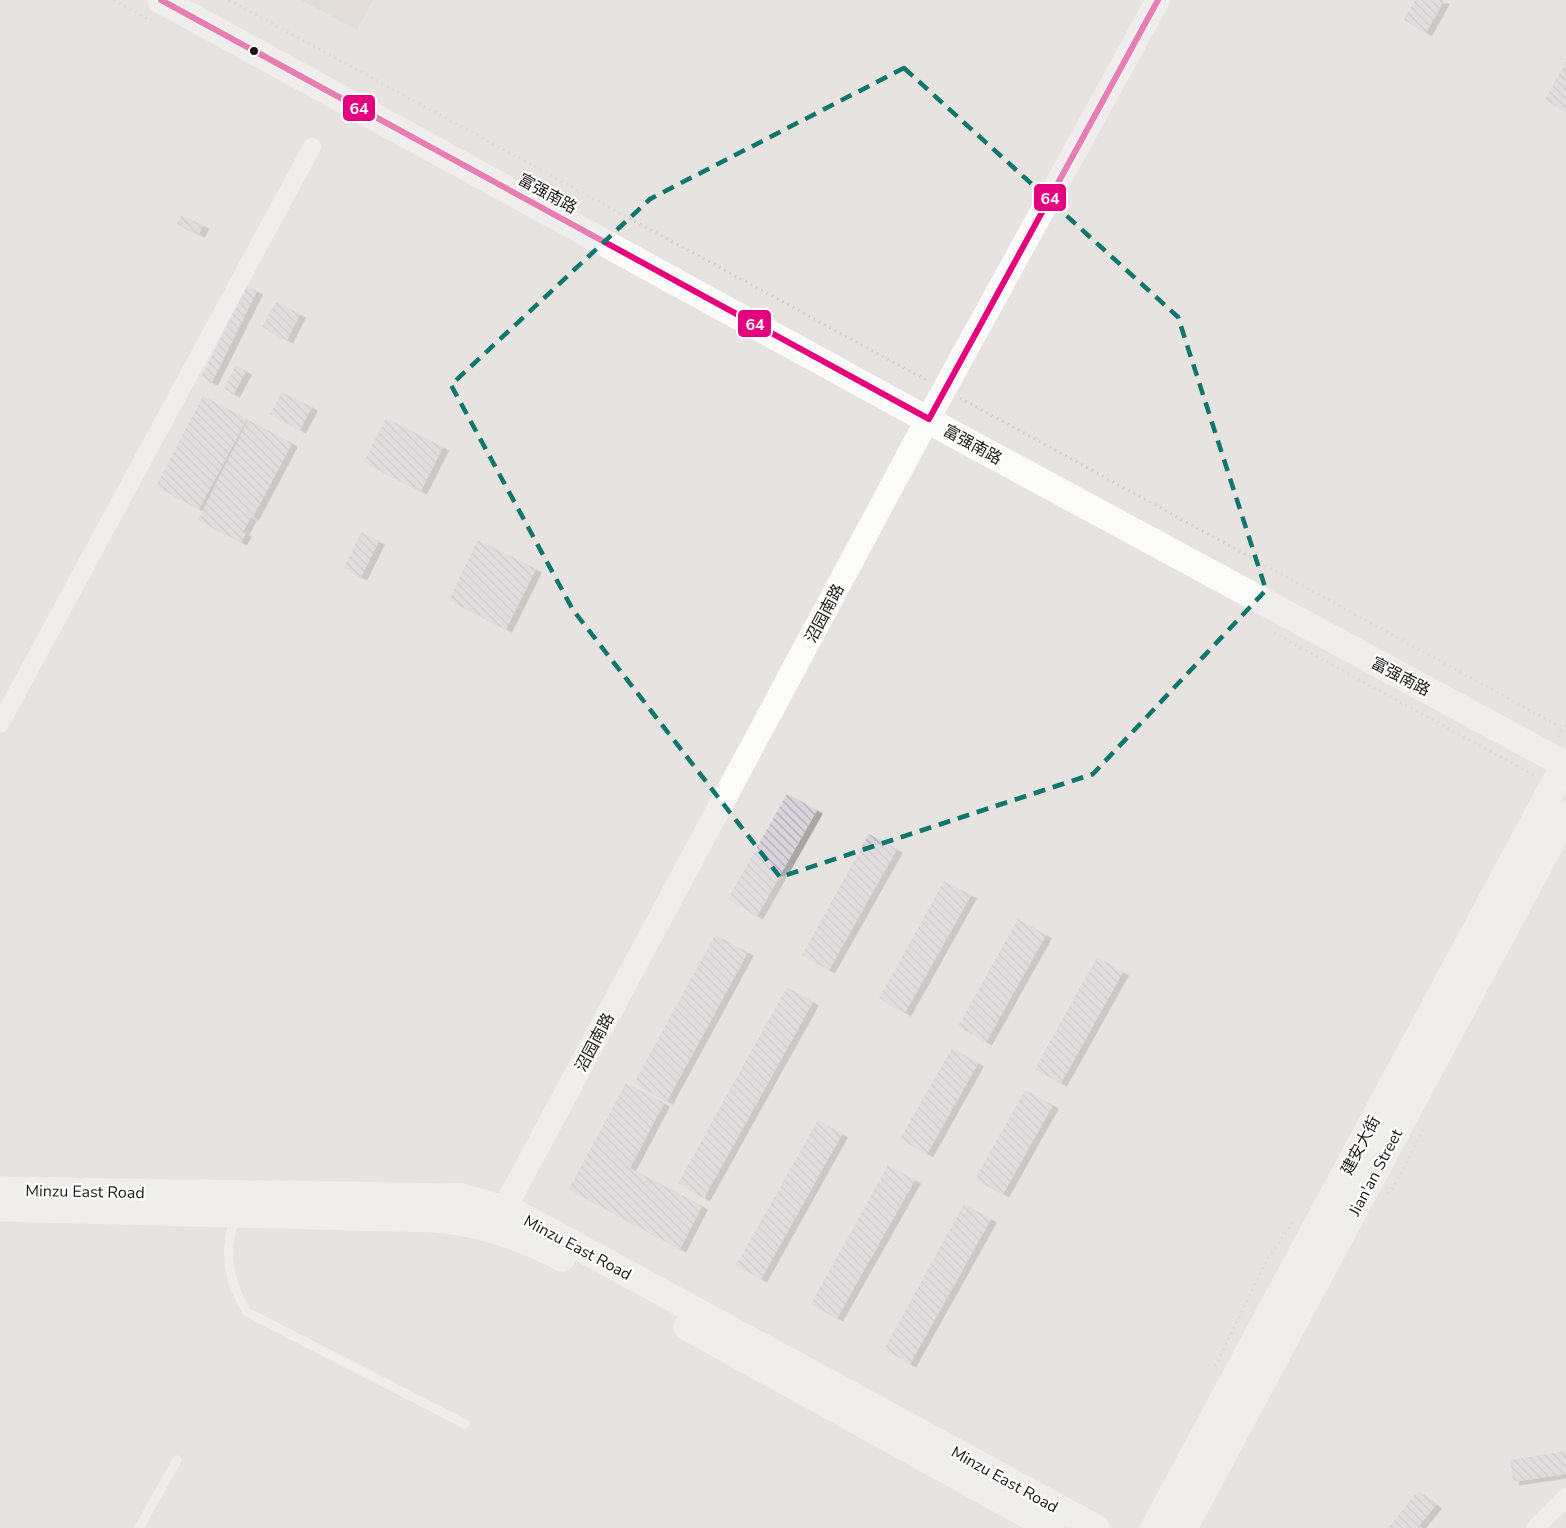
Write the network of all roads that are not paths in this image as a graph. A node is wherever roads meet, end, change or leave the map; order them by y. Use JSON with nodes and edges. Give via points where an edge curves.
{"nodes":[{"id":1,"x":161,"y":0,"type":"edge"},
{"id":2,"x":195,"y":0,"type":"edge"},
{"id":3,"x":1158,"y":0,"type":"edge"},
{"id":4,"x":312,"y":147,"type":"dead end"},
{"id":5,"x":936,"y":404,"type":"junction"},
{"id":6,"x":0,"y":724,"type":"edge"},
{"id":7,"x":1566,"y":760,"type":"edge"},
{"id":8,"x":1566,"y":815,"type":"edge"},
{"id":9,"x":0,"y":1190,"type":"edge"},
{"id":10,"x":0,"y":1208,"type":"edge"},
{"id":11,"x":237,"y":1214,"type":"junction"},
{"id":12,"x":498,"y":1219,"type":"junction"},
{"id":13,"x":861,"y":1423,"type":"junction"},
{"id":14,"x":465,"y":1424,"type":"dead end"},
{"id":15,"x":177,"y":1460,"type":"dead end"},
{"id":16,"x":1566,"y":1497,"type":"edge"},
{"id":17,"x":139,"y":1528,"type":"edge"},
{"id":18,"x":1020,"y":1528,"type":"edge"},
{"id":19,"x":1051,"y":1528,"type":"edge"},
{"id":20,"x":1096,"y":1528,"type":"edge"},
{"id":21,"x":1154,"y":1528,"type":"edge"},
{"id":22,"x":1184,"y":1528,"type":"edge"},
{"id":23,"x":1534,"y":1528,"type":"edge"}],
"edges":[{"from":1,"to":5,"type":"main road","name":"富强南路"},
{"from":2,"to":5,"type":"main road","name":"富强南路"},
{"from":3,"to":5,"type":"street","name":"沼园南路"},
{"from":4,"to":6,"type":"street"},
{"from":5,"to":7,"type":"main road","name":"富强南路"},
{"from":5,"to":12,"type":"street","name":"沼园南路"},
{"from":7,"to":21,"type":"main road","name":"建安大街"},
{"from":8,"to":22,"type":"main road","name":"Jian'an Street"},
{"from":9,"to":12,"type":"main road","name":"Minzu East Road","via":[[461,1197]]},
{"from":10,"to":11,"type":"main road","name":"Minzu East Road"},
{"from":11,"to":12,"type":"main road","name":"Minzu East Road","via":[[417,1218],[467,1223]]},
{"from":11,"to":14,"type":"lane","via":[[229,1234],[228,1265],[236,1294],[248,1312]]},
{"from":12,"to":13,"type":"main road","name":"Minzu East Road","via":[[546,1250]]},
{"from":12,"to":20,"type":"main road","name":"Minzu East Road","via":[[523,1217]]},
{"from":13,"to":18,"type":"main road","via":[[884,1454]]},
{"from":13,"to":19,"type":"main road","name":"Minzu East Road"},
{"from":15,"to":17,"type":"lane"},
{"from":16,"to":23,"type":"street"}]}
